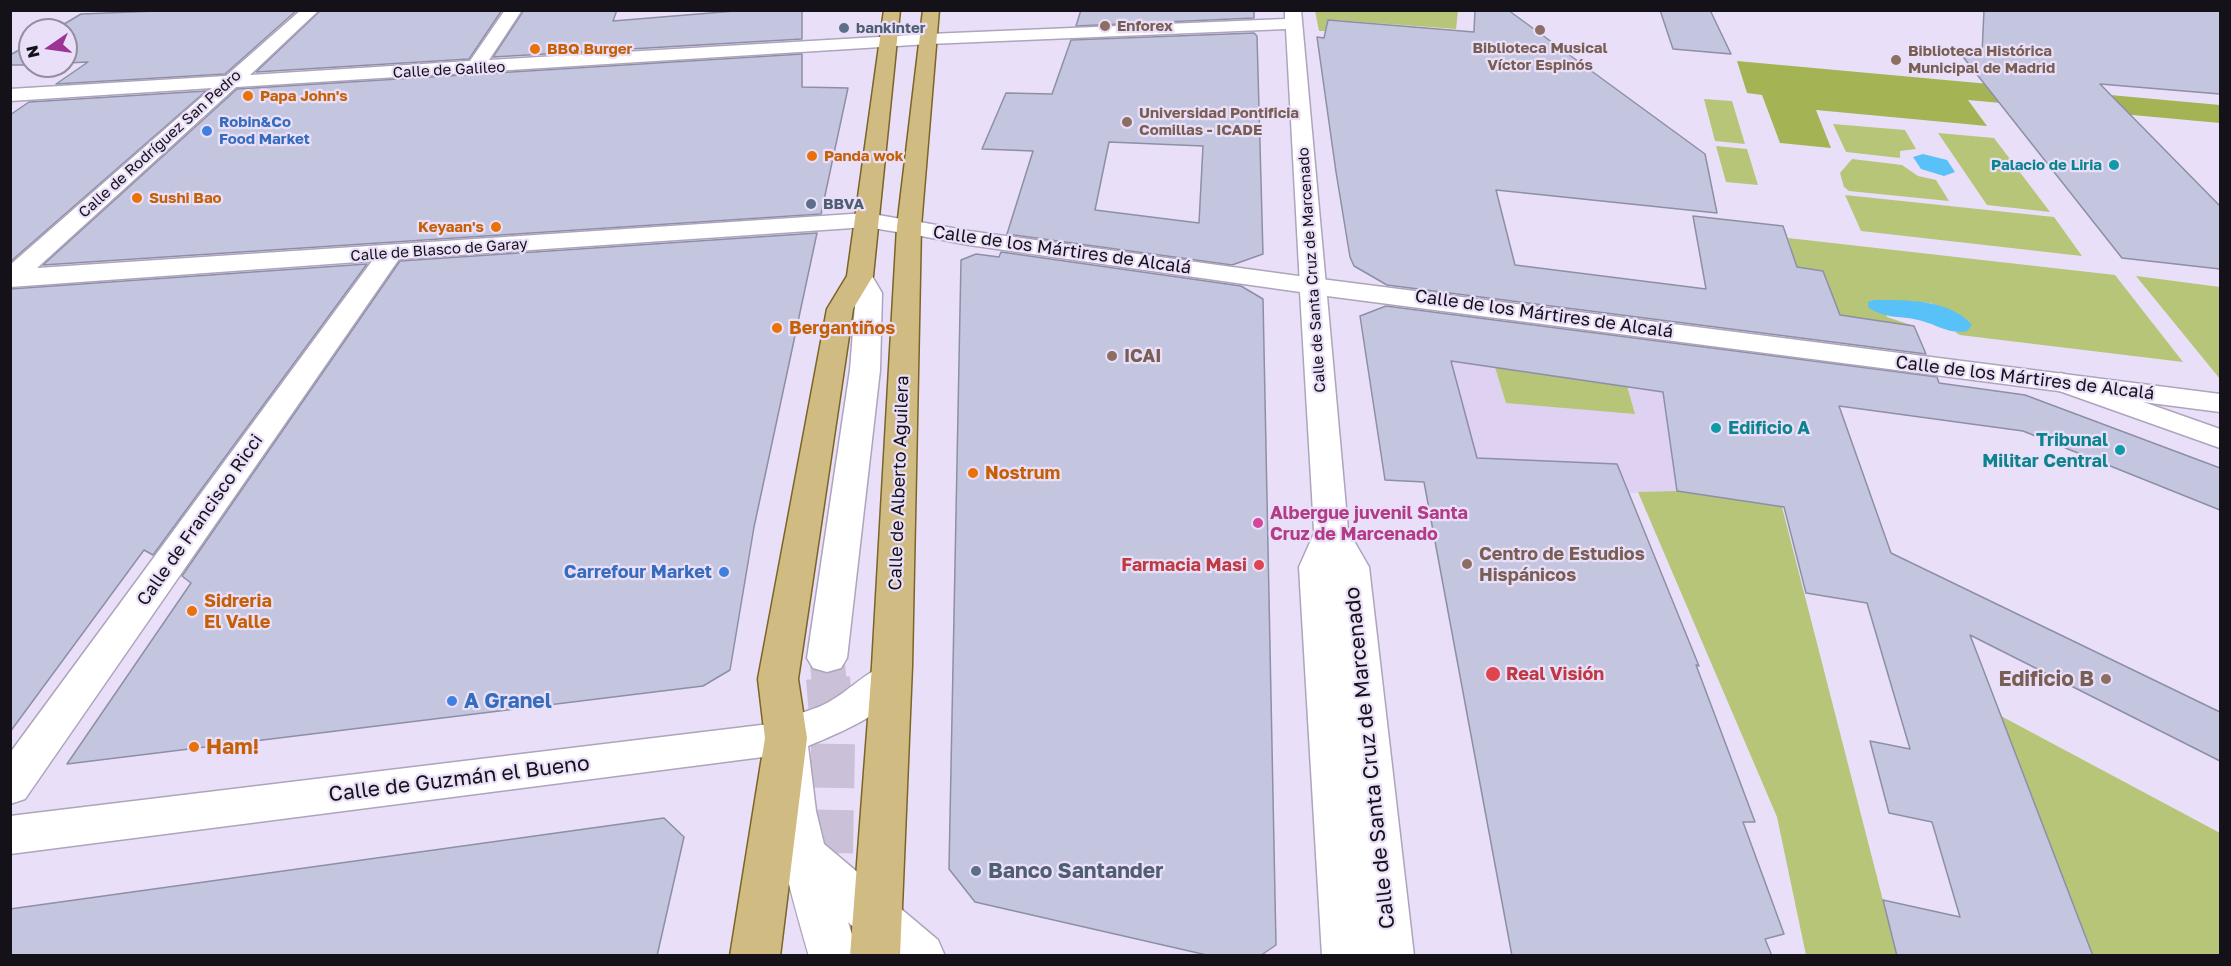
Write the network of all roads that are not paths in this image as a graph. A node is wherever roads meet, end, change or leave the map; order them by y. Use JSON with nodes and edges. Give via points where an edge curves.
{"nodes":[{"id":1,"x":311,"y":10,"type":"edge"},
{"id":2,"x":514,"y":10,"type":"edge"},
{"id":3,"x":892,"y":10,"type":"edge"},
{"id":4,"x":931,"y":10,"type":"edge"},
{"id":5,"x":1293,"y":17,"type":"edge"},
{"id":6,"x":928,"y":39,"type":"junction"},
{"id":7,"x":887,"y":42,"type":"junction"},
{"id":8,"x":475,"y":68,"type":"junction"},
{"id":9,"x":227,"y":83,"type":"junction"},
{"id":10,"x":10,"y":95,"type":"edge"},
{"id":11,"x":867,"y":220,"type":"junction"},
{"id":12,"x":909,"y":227,"type":"junction"},
{"id":13,"x":390,"y":254,"type":"junction"},
{"id":14,"x":860,"y":276,"type":"junction"},
{"id":15,"x":11,"y":278,"type":"edge"},
{"id":16,"x":1313,"y":286,"type":"junction"},
{"id":17,"x":2061,"y":382,"type":"junction"},
{"id":18,"x":2220,"y":403,"type":"edge"},
{"id":19,"x":2220,"y":440,"type":"edge"},
{"id":20,"x":1331,"y":530,"type":"junction"},
{"id":21,"x":827,"y":658,"type":"tunnel mouth"},
{"id":22,"x":891,"y":678,"type":"junction"},
{"id":23,"x":786,"y":738,"type":"junction"},
{"id":24,"x":10,"y":787,"type":"edge"},
{"id":25,"x":10,"y":835,"type":"edge"},
{"id":26,"x":803,"y":854,"type":"junction"},
{"id":27,"x":876,"y":937,"type":"edge"},
{"id":28,"x":755,"y":956,"type":"edge"},
{"id":29,"x":834,"y":956,"type":"edge"},
{"id":30,"x":921,"y":956,"type":"edge"},
{"id":31,"x":1347,"y":956,"type":"edge"},
{"id":32,"x":1389,"y":956,"type":"edge"}],
"edges":[{"from":1,"to":9,"type":"street","name":"Calle de Rodríguez San Pedro"},
{"from":2,"to":8,"type":"street"},
{"from":3,"to":7,"type":"main road"},
{"from":4,"to":6,"type":"main road","name":"Calle de Alberto Aguilera"},
{"from":5,"to":6,"type":"street","name":"Calle de Galileo"},
{"from":5,"to":16,"type":"street","name":"Calle de Santa Cruz de Marcenado"},
{"from":6,"to":7,"type":"street","name":"Calle de Galileo"},
{"from":6,"to":12,"type":"main road","name":"Calle de Alberto Aguilera"},
{"from":7,"to":8,"type":"street","name":"Calle de Galileo"},
{"from":7,"to":11,"type":"main road"},
{"from":8,"to":9,"type":"street","name":"Calle de Galileo"},
{"from":9,"to":10,"type":"street","name":"Calle de Galileo"},
{"from":9,"to":15,"type":"street","name":"Calle de Rodríguez San Pedro"},
{"from":11,"to":12,"type":"street","name":"Calle de los Mártires de Alcalá"},
{"from":11,"to":13,"type":"street","name":"Calle de Blasco de Garay"},
{"from":11,"to":14,"type":"main road"},
{"from":12,"to":16,"type":"street","name":"Calle de los Mártires de Alcalá"},
{"from":12,"to":22,"type":"main road","name":"Calle de Alberto Aguilera"},
{"from":13,"to":15,"type":"street","name":"Calle de Blasco de Garay"},
{"from":13,"to":24,"type":"street","name":"Calle de Francisco Ricci"},
{"from":14,"to":21,"type":"street","via":[[868,293],[865,370]]},
{"from":14,"to":23,"type":"main road","via":[[840,309],[778,679]]},
{"from":16,"to":17,"type":"street","name":"Calle de los Mártires de Alcalá"},
{"from":16,"to":20,"type":"street","name":"Calle de Santa Cruz de Marcenado"},
{"from":17,"to":18,"type":"street","name":"Calle de los Mártires de Alcalá"},
{"from":17,"to":19,"type":"street"},
{"from":20,"to":31,"type":"street","name":"Calle de Santa Cruz de Marcenado","via":[[1317,567]]},
{"from":20,"to":32,"type":"street","name":"Calle de Santa Cruz de Marcenado","via":[[1351,567]]},
{"from":22,"to":23,"type":"street","name":"Calle de Guzmán el Bueno","via":[[841,715]]},
{"from":22,"to":27,"type":"main road","name":"Calle de Alberto Aguilera"},
{"from":23,"to":25,"type":"street","name":"Calle de Guzmán el Bueno"},
{"from":23,"to":26,"type":"street"},
{"from":23,"to":28,"type":"main road"},
{"from":26,"to":27,"type":"street"},
{"from":26,"to":29,"type":"street"},
{"from":27,"to":30,"type":"street"}]}
